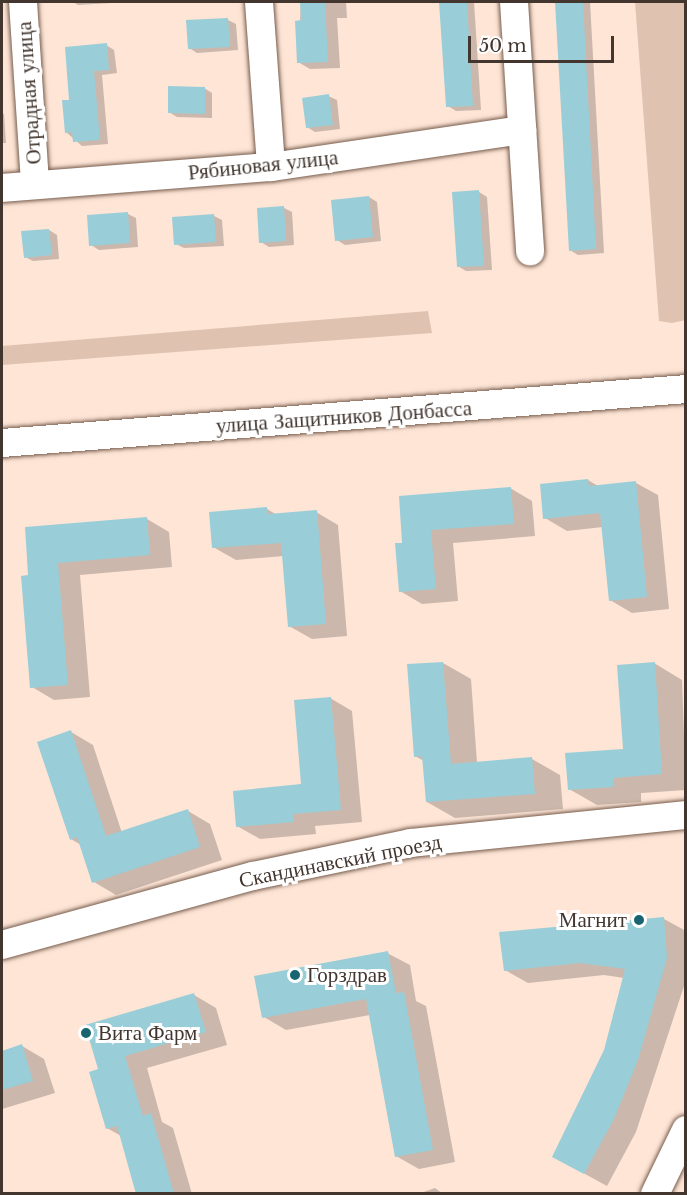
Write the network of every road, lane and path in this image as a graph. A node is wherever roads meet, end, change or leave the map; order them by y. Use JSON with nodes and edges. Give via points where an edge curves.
{"nodes":[{"id":1,"x":23,"y":2,"type":"edge"},
{"id":2,"x":259,"y":2,"type":"edge"},
{"id":3,"x":514,"y":2,"type":"edge"},
{"id":4,"x":522,"y":130,"type":"junction"},
{"id":5,"x":271,"y":167,"type":"junction"},
{"id":6,"x":35,"y":185,"type":"junction"},
{"id":7,"x":2,"y":188,"type":"edge"},
{"id":8,"x":530,"y":251,"type":"dead end"},
{"id":9,"x":686,"y":389,"type":"edge"},
{"id":10,"x":2,"y":443,"type":"edge"},
{"id":11,"x":686,"y":815,"type":"edge"},
{"id":12,"x":2,"y":945,"type":"edge"},
{"id":13,"x":686,"y":1130,"type":"edge"},
{"id":14,"x":655,"y":1194,"type":"edge"}],
"edges":[{"from":1,"to":6,"type":"street","name":"Отрадная улица"},
{"from":2,"to":5,"type":"street"},
{"from":3,"to":4,"type":"street"},
{"from":4,"to":5,"type":"street","name":"Рябиновая улица"},
{"from":4,"to":8,"type":"street"},
{"from":5,"to":6,"type":"street","name":"Рябиновая улица"},
{"from":6,"to":7,"type":"street","name":"Рябиновая улица"},
{"from":9,"to":10,"type":"street","name":"улица Защитников Донбасса"},
{"from":11,"to":12,"type":"street","name":"Скандинавский проезд","via":[[411,843],[253,876]]},
{"from":13,"to":14,"type":"street"}]}
